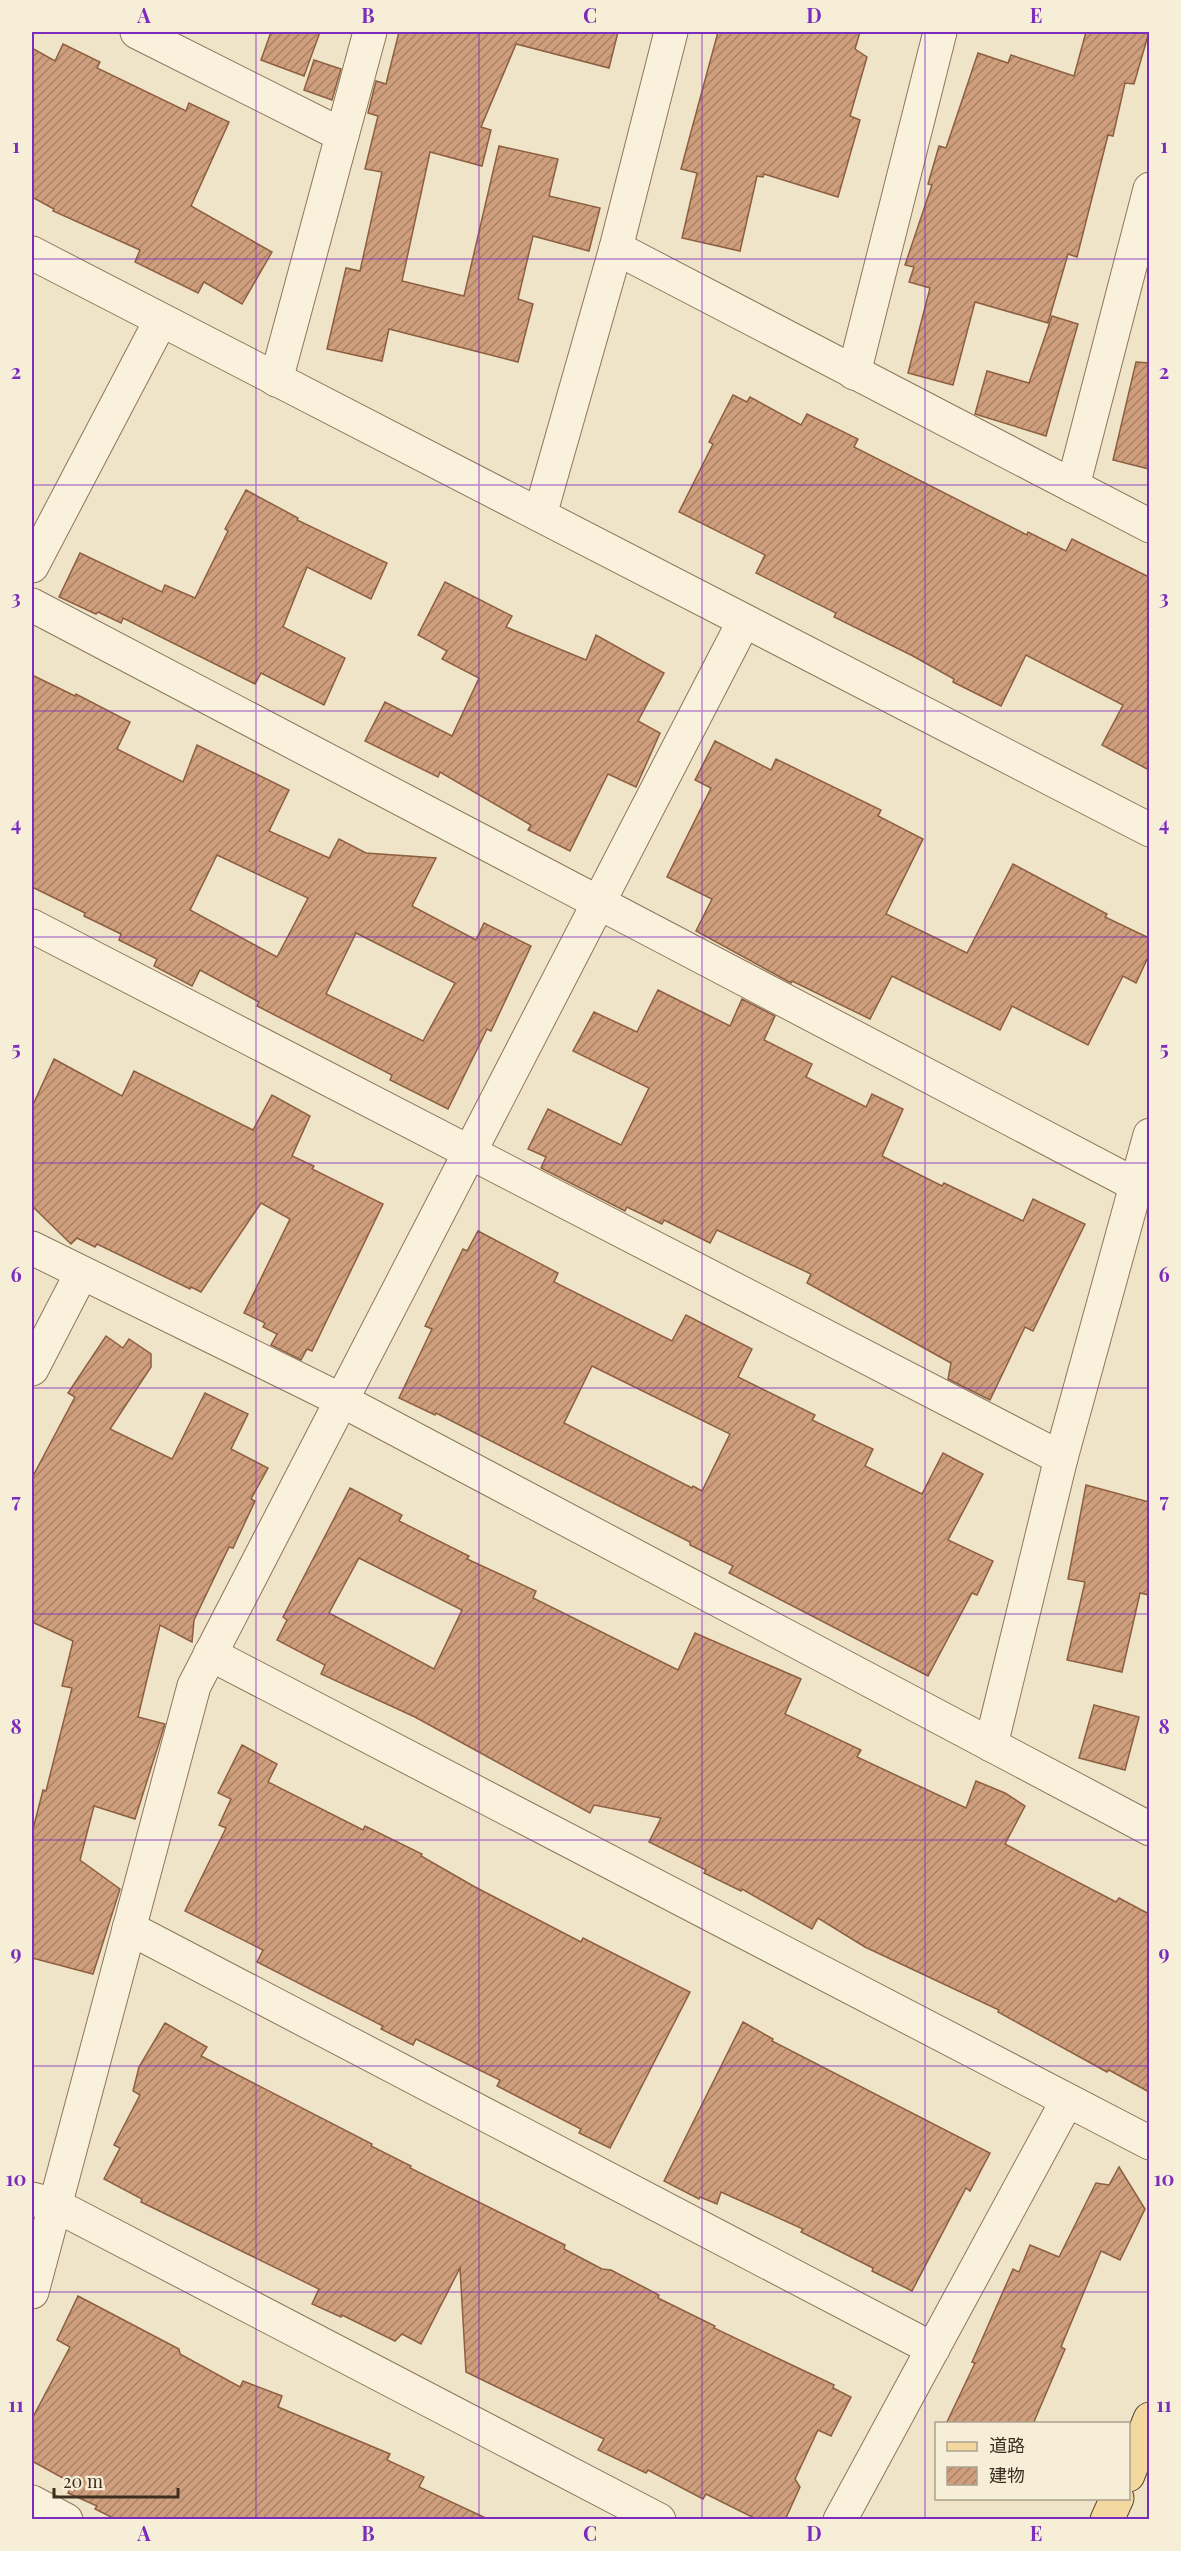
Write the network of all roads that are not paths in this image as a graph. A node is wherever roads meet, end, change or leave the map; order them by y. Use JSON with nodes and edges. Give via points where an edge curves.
{"nodes":[{"id":1,"x":137,"y":32,"type":"edge"},
{"id":2,"x":370,"y":32,"type":"edge"},
{"id":3,"x":671,"y":32,"type":"edge"},
{"id":4,"x":940,"y":32,"type":"edge"},
{"id":5,"x":342,"y":135,"type":"junction"},
{"id":6,"x":1149,"y":189,"type":"edge"},
{"id":7,"x":616,"y":248,"type":"junction"},
{"id":8,"x":32,"y":253,"type":"edge"},
{"id":9,"x":160,"y":320,"type":"junction"},
{"id":10,"x":854,"y":373,"type":"junction"},
{"id":11,"x":276,"y":380,"type":"junction"},
{"id":12,"x":1073,"y":486,"type":"junction"},
{"id":13,"x":540,"y":515,"type":"junction"},
{"id":14,"x":1149,"y":526,"type":"edge"},
{"id":15,"x":32,"y":566,"type":"edge"},
{"id":16,"x":32,"y":605,"type":"edge"},
{"id":17,"x":744,"y":621,"type":"junction"},
{"id":18,"x":1149,"y":831,"type":"edge"},
{"id":19,"x":598,"y":904,"type":"junction"},
{"id":20,"x":32,"y":927,"type":"edge"},
{"id":21,"x":1149,"y":1135,"type":"edge"},
{"id":22,"x":469,"y":1152,"type":"junction"},
{"id":23,"x":1136,"y":1185,"type":"junction"},
{"id":24,"x":32,"y":1248,"type":"edge"},
{"id":25,"x":81,"y":1274,"type":"junction"},
{"id":26,"x":32,"y":1369,"type":"edge"},
{"id":27,"x":341,"y":1400,"type":"junction"},
{"id":28,"x":1061,"y":1458,"type":"junction"},
{"id":29,"x":210,"y":1654,"type":"junction"},
{"id":30,"x":991,"y":1745,"type":"junction"},
{"id":31,"x":1149,"y":1829,"type":"edge"},
{"id":32,"x":129,"y":1929,"type":"junction"},
{"id":33,"x":1067,"y":2101,"type":"junction"},
{"id":34,"x":1149,"y":2143,"type":"edge"},
{"id":35,"x":43,"y":2202,"type":"edge"},
{"id":36,"x":32,"y":2292,"type":"edge"},
{"id":37,"x":933,"y":2349,"type":"junction"},
{"id":38,"x":1149,"y":2419,"type":"edge"},
{"id":39,"x":1130,"y":2470,"type":"edge"},
{"id":40,"x":1117,"y":2500,"type":"edge"},
{"id":41,"x":32,"y":2502,"type":"edge"},
{"id":42,"x":66,"y":2520,"type":"edge"},
{"id":43,"x":659,"y":2520,"type":"edge"},
{"id":44,"x":840,"y":2520,"type":"edge"},
{"id":45,"x":1107,"y":2520,"type":"edge"}],
"edges":[{"from":1,"to":5,"type":"street"},
{"from":2,"to":5,"type":"street"},
{"from":3,"to":7,"type":"street"},
{"from":4,"to":10,"type":"street"},
{"from":5,"to":11,"type":"street"},
{"from":6,"to":12,"type":"street"},
{"from":7,"to":10,"type":"street"},
{"from":7,"to":13,"type":"street"},
{"from":8,"to":9,"type":"street"},
{"from":9,"to":11,"type":"street"},
{"from":9,"to":15,"type":"street"},
{"from":10,"to":12,"type":"street"},
{"from":11,"to":13,"type":"street"},
{"from":12,"to":14,"type":"street"},
{"from":13,"to":17,"type":"street"},
{"from":16,"to":19,"type":"street"},
{"from":17,"to":18,"type":"street"},
{"from":17,"to":19,"type":"street"},
{"from":19,"to":22,"type":"street"},
{"from":19,"to":23,"type":"street"},
{"from":20,"to":22,"type":"street"},
{"from":21,"to":23,"type":"street"},
{"from":22,"to":27,"type":"street"},
{"from":22,"to":28,"type":"street"},
{"from":23,"to":28,"type":"street"},
{"from":24,"to":25,"type":"street"},
{"from":25,"to":26,"type":"street"},
{"from":25,"to":27,"type":"street"},
{"from":27,"to":29,"type":"street"},
{"from":27,"to":30,"type":"street"},
{"from":28,"to":30,"type":"street"},
{"from":29,"to":32,"type":"street","via":[[194,1686]]},
{"from":29,"to":33,"type":"street"},
{"from":30,"to":31,"type":"street"},
{"from":32,"to":35,"type":"street"},
{"from":32,"to":37,"type":"street"},
{"from":33,"to":34,"type":"street"},
{"from":33,"to":37,"type":"street"},
{"from":35,"to":36,"type":"street"},
{"from":35,"to":43,"type":"street"},
{"from":37,"to":44,"type":"street"},
{"from":38,"to":39,"type":"main road"},
{"from":40,"to":45,"type":"main road"},
{"from":41,"to":42,"type":"street"}]}
